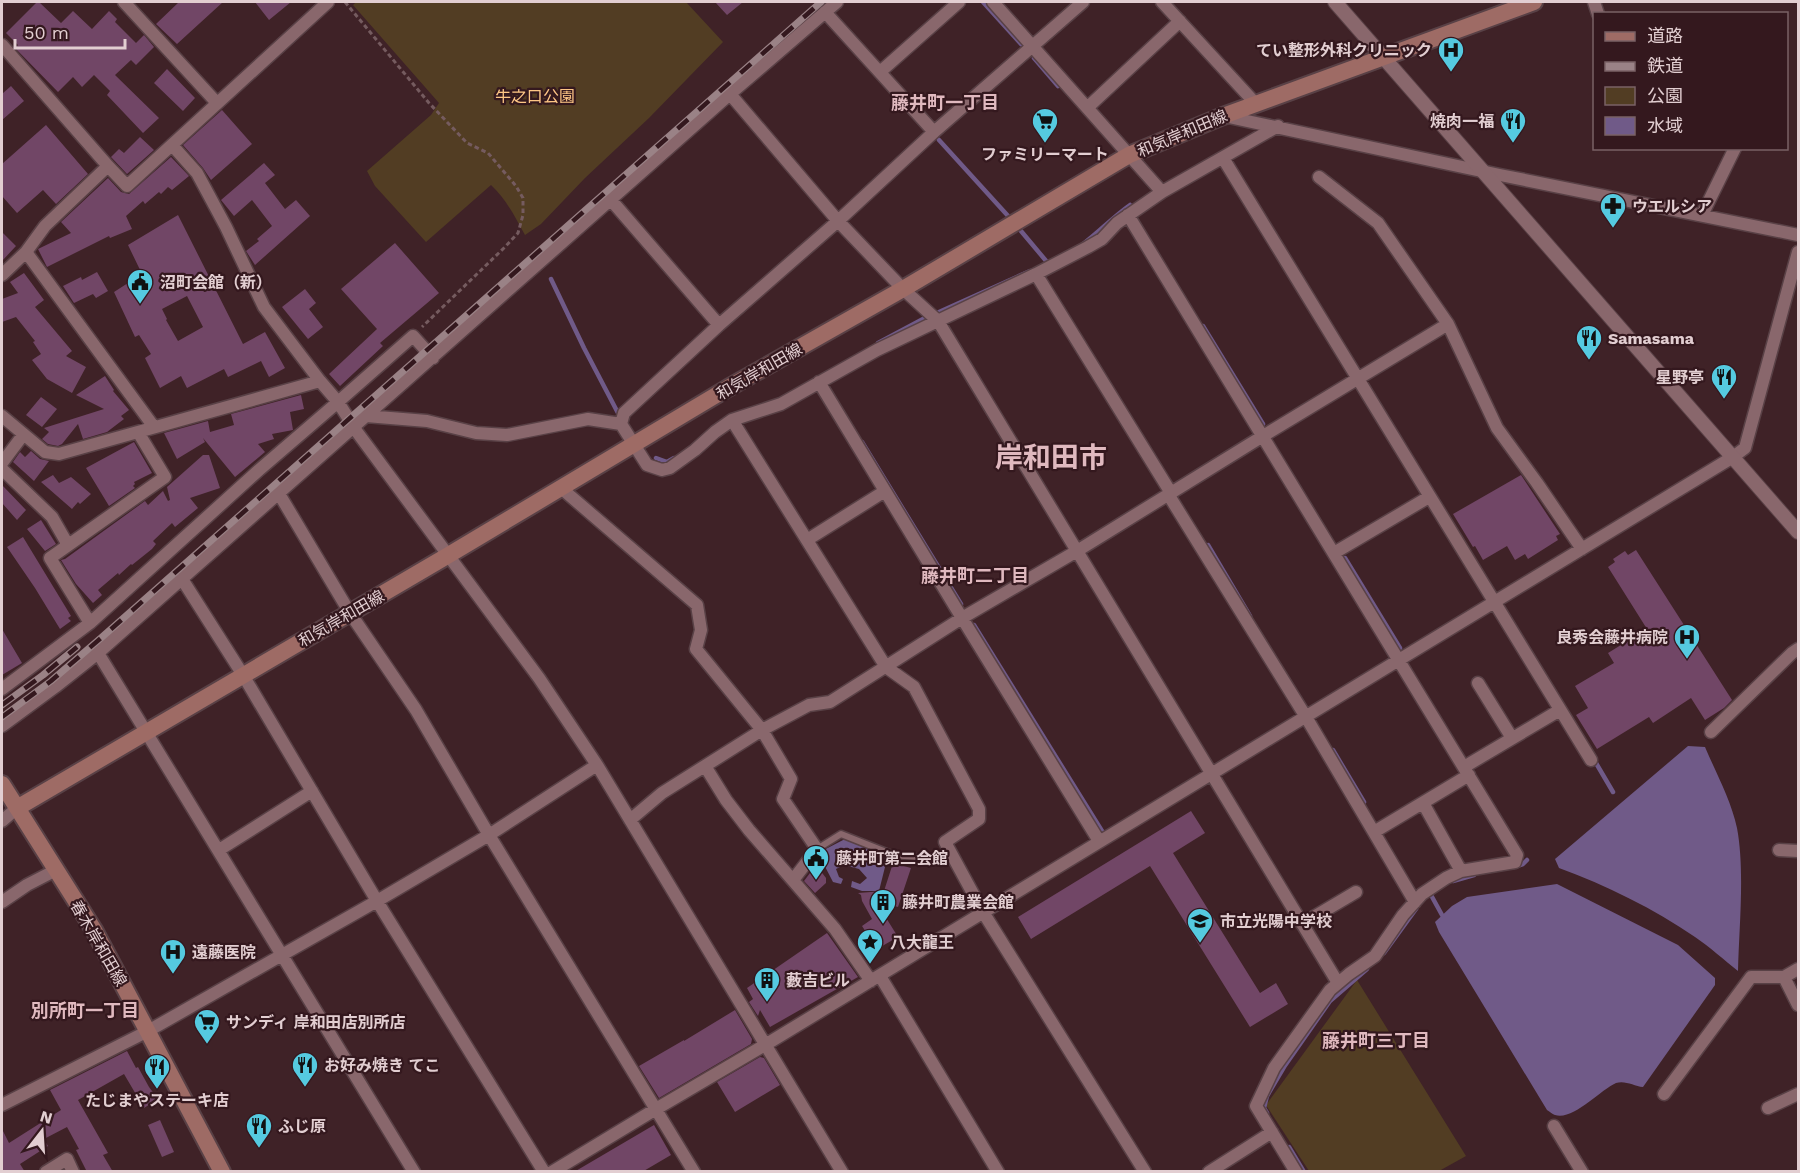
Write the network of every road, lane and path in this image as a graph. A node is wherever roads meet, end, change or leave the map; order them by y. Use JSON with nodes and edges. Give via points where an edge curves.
{"nodes":[{"id":1,"x":124,"y":2,"type":"edge"},
{"id":2,"x":328,"y":2,"type":"edge"},
{"id":3,"x":345,"y":2,"type":"edge"},
{"id":4,"x":837,"y":2,"type":"edge"},
{"id":5,"x":959,"y":2,"type":"edge"},
{"id":6,"x":993,"y":2,"type":"edge"},
{"id":7,"x":1083,"y":2,"type":"edge"},
{"id":8,"x":1162,"y":2,"type":"edge"},
{"id":9,"x":1335,"y":2,"type":"edge"},
{"id":10,"x":1534,"y":2,"type":"edge"},
{"id":11,"x":825,"y":12,"type":"junction"},
{"id":12,"x":1180,"y":21,"type":"junction"},
{"id":13,"x":2,"y":45,"type":"edge"},
{"id":14,"x":1032,"y":46,"type":"junction"},
{"id":15,"x":1384,"y":57,"type":"junction"},
{"id":16,"x":880,"y":72,"type":"junction"},
{"id":17,"x":730,"y":94,"type":"junction"},
{"id":18,"x":217,"y":103,"type":"junction"},
{"id":19,"x":1256,"y":104,"type":"junction"},
{"id":20,"x":1087,"y":108,"type":"junction"},
{"id":21,"x":1223,"y":116,"type":"junction"},
{"id":22,"x":1278,"y":126,"type":"junction"},
{"id":23,"x":934,"y":132,"type":"junction"},
{"id":24,"x":172,"y":145,"type":"junction"},
{"id":25,"x":1734,"y":150,"type":"edge"},
{"id":26,"x":1129,"y":155,"type":"junction"},
{"id":27,"x":1223,"y":158,"type":"junction"},
{"id":28,"x":108,"y":166,"type":"junction"},
{"id":29,"x":1484,"y":172,"type":"junction"},
{"id":30,"x":1319,"y":177,"type":"dead end"},
{"id":31,"x":1162,"y":192,"type":"junction"},
{"id":32,"x":611,"y":200,"type":"junction"},
{"id":33,"x":1128,"y":215,"type":"junction"},
{"id":34,"x":1702,"y":215,"type":"junction"},
{"id":35,"x":838,"y":221,"type":"junction"},
{"id":36,"x":1798,"y":235,"type":"edge"},
{"id":37,"x":26,"y":252,"type":"junction"},
{"id":38,"x":1798,"y":252,"type":"edge"},
{"id":39,"x":1036,"y":274,"type":"junction"},
{"id":40,"x":2,"y":275,"type":"edge"},
{"id":41,"x":903,"y":289,"type":"junction"},
{"id":42,"x":938,"y":321,"type":"junction"},
{"id":43,"x":1448,"y":324,"type":"junction"},
{"id":44,"x":417,"y":325,"type":"dead end"},
{"id":45,"x":719,"y":326,"type":"junction"},
{"id":46,"x":433,"y":358,"type":"junction"},
{"id":47,"x":1358,"y":378,"type":"junction"},
{"id":48,"x":320,"y":381,"type":"junction"},
{"id":49,"x":819,"y":382,"type":"junction"},
{"id":50,"x":338,"y":402,"type":"junction"},
{"id":51,"x":2,"y":416,"type":"edge"},
{"id":52,"x":366,"y":416,"type":"junction"},
{"id":53,"x":732,"y":420,"type":"junction"},
{"id":54,"x":621,"y":424,"type":"junction"},
{"id":55,"x":353,"y":427,"type":"junction"},
{"id":56,"x":154,"y":428,"type":"junction"},
{"id":57,"x":138,"y":432,"type":"junction"},
{"id":58,"x":23,"y":435,"type":"junction"},
{"id":59,"x":1263,"y":436,"type":"junction"},
{"id":60,"x":633,"y":445,"type":"junction"},
{"id":61,"x":1733,"y":457,"type":"junction"},
{"id":62,"x":2,"y":463,"type":"edge"},
{"id":63,"x":2,"y":469,"type":"edge"},
{"id":64,"x":561,"y":488,"type":"junction"},
{"id":65,"x":885,"y":491,"type":"junction"},
{"id":66,"x":278,"y":492,"type":"junction"},
{"id":67,"x":1169,"y":493,"type":"junction"},
{"id":68,"x":1429,"y":496,"type":"junction"},
{"id":69,"x":1798,"y":532,"type":"edge"},
{"id":70,"x":807,"y":540,"type":"junction"},
{"id":71,"x":68,"y":546,"type":"junction"},
{"id":72,"x":1582,"y":549,"type":"junction"},
{"id":73,"x":1077,"y":551,"type":"junction"},
{"id":74,"x":1334,"y":553,"type":"junction"},
{"id":75,"x":447,"y":556,"type":"junction"},
{"id":76,"x":182,"y":579,"type":"junction"},
{"id":77,"x":1493,"y":603,"type":"junction"},
{"id":78,"x":350,"y":613,"type":"junction"},
{"id":79,"x":962,"y":618,"type":"junction"},
{"id":80,"x":90,"y":623,"type":"junction"},
{"id":81,"x":1798,"y":649,"type":"edge"},
{"id":82,"x":98,"y":652,"type":"junction"},
{"id":83,"x":1400,"y":662,"type":"junction"},
{"id":84,"x":886,"y":667,"type":"junction"},
{"id":85,"x":243,"y":675,"type":"junction"},
{"id":86,"x":1478,"y":683,"type":"dead end"},
{"id":87,"x":2,"y":689,"type":"edge"},
{"id":88,"x":1560,"y":710,"type":"junction"},
{"id":89,"x":1306,"y":717,"type":"junction"},
{"id":90,"x":2,"y":726,"type":"edge"},
{"id":91,"x":762,"y":730,"type":"junction"},
{"id":92,"x":147,"y":732,"type":"junction"},
{"id":93,"x":1712,"y":732,"type":"dead end"},
{"id":94,"x":1512,"y":738,"type":"junction"},
{"id":95,"x":1591,"y":760,"type":"dead end"},
{"id":96,"x":597,"y":765,"type":"junction"},
{"id":97,"x":705,"y":766,"type":"junction"},
{"id":98,"x":1466,"y":771,"type":"junction"},
{"id":99,"x":1211,"y":773,"type":"junction"},
{"id":100,"x":2,"y":784,"type":"edge"},
{"id":101,"x":312,"y":792,"type":"junction"},
{"id":102,"x":1423,"y":802,"type":"junction"},
{"id":103,"x":17,"y":808,"type":"junction"},
{"id":104,"x":630,"y":820,"type":"junction"},
{"id":105,"x":2,"y":821,"type":"edge"},
{"id":106,"x":1374,"y":832,"type":"junction"},
{"id":107,"x":489,"y":835,"type":"junction"},
{"id":108,"x":1798,"y":838,"type":"edge"},
{"id":109,"x":1099,"y":841,"type":"junction"},
{"id":110,"x":817,"y":849,"type":"junction"},
{"id":111,"x":219,"y":850,"type":"junction"},
{"id":112,"x":1790,"y":850,"type":"edge"},
{"id":113,"x":915,"y":858,"type":"dead end"},
{"id":114,"x":56,"y":870,"type":"junction"},
{"id":115,"x":1461,"y":871,"type":"junction"},
{"id":116,"x":793,"y":880,"type":"junction"},
{"id":117,"x":1356,"y":892,"type":"dead end"},
{"id":118,"x":377,"y":901,"type":"junction"},
{"id":119,"x":2,"y":902,"type":"edge"},
{"id":120,"x":1415,"y":902,"type":"junction"},
{"id":121,"x":983,"y":912,"type":"junction"},
{"id":122,"x":1302,"y":924,"type":"junction"},
{"id":123,"x":282,"y":955,"type":"junction"},
{"id":124,"x":1798,"y":969,"type":"edge"},
{"id":125,"x":1784,"y":977,"type":"junction"},
{"id":126,"x":875,"y":978,"type":"junction"},
{"id":127,"x":1338,"y":983,"type":"junction"},
{"id":128,"x":1798,"y":1005,"type":"edge"},
{"id":129,"x":148,"y":1031,"type":"junction"},
{"id":130,"x":765,"y":1045,"type":"junction"},
{"id":131,"x":1664,"y":1094,"type":"dead end"},
{"id":132,"x":1798,"y":1094,"type":"edge"},
{"id":133,"x":2,"y":1105,"type":"edge"},
{"id":134,"x":656,"y":1108,"type":"junction"},
{"id":135,"x":1768,"y":1108,"type":"dead end"},
{"id":136,"x":1554,"y":1126,"type":"dead end"},
{"id":137,"x":1272,"y":1132,"type":"junction"},
{"id":138,"x":46,"y":1172,"type":"edge"},
{"id":139,"x":73,"y":1172,"type":"edge"},
{"id":140,"x":222,"y":1172,"type":"edge"},
{"id":141,"x":414,"y":1172,"type":"edge"},
{"id":142,"x":544,"y":1172,"type":"edge"},
{"id":143,"x":552,"y":1172,"type":"edge"},
{"id":144,"x":694,"y":1172,"type":"edge"},
{"id":145,"x":842,"y":1172,"type":"edge"},
{"id":146,"x":998,"y":1172,"type":"edge"},
{"id":147,"x":1145,"y":1172,"type":"edge"},
{"id":148,"x":1209,"y":1172,"type":"edge"},
{"id":149,"x":1296,"y":1172,"type":"edge"},
{"id":150,"x":1582,"y":1172,"type":"edge"}],
"edges":[{"from":1,"to":18,"type":"street"},
{"from":2,"to":18,"type":"street"},
{"from":3,"to":44,"type":"path","via":[[429,103],[467,143],[488,153],[523,198],[518,233],[420,329]]},
{"from":4,"to":11,"type":"street"},
{"from":5,"to":16,"type":"street"},
{"from":6,"to":14,"type":"street"},
{"from":7,"to":14,"type":"street"},
{"from":8,"to":12,"type":"street"},
{"from":9,"to":15,"type":"street"},
{"from":10,"to":15,"type":"main road","name":"和気岸和田線"},
{"from":11,"to":16,"type":"street"},
{"from":11,"to":17,"type":"street"},
{"from":12,"to":19,"type":"street"},
{"from":12,"to":20,"type":"street"},
{"from":13,"to":28,"type":"street"},
{"from":14,"to":20,"type":"street"},
{"from":14,"to":23,"type":"street"},
{"from":15,"to":19,"type":"main road","name":"和気岸和田線"},
{"from":15,"to":29,"type":"street"},
{"from":16,"to":23,"type":"street"},
{"from":17,"to":32,"type":"street"},
{"from":17,"to":35,"type":"street"},
{"from":18,"to":24,"type":"street"},
{"from":19,"to":21,"type":"main road","name":"和気岸和田線"},
{"from":20,"to":26,"type":"street"},
{"from":21,"to":22,"type":"street"},
{"from":21,"to":26,"type":"main road","name":"和気岸和田線"},
{"from":22,"to":27,"type":"street"},
{"from":22,"to":29,"type":"street"},
{"from":23,"to":35,"type":"street"},
{"from":24,"to":28,"type":"street","via":[[127,186]]},
{"from":24,"to":48,"type":"street","via":[[197,173],[264,307]]},
{"from":25,"to":34,"type":"street"},
{"from":26,"to":31,"type":"street"},
{"from":26,"to":41,"type":"main road","name":"和気岸和田線"},
{"from":27,"to":31,"type":"street"},
{"from":27,"to":47,"type":"street"},
{"from":28,"to":37,"type":"street","via":[[45,226]]},
{"from":29,"to":34,"type":"street"},
{"from":29,"to":61,"type":"street"},
{"from":30,"to":43,"type":"street","via":[[1378,223]]},
{"from":31,"to":33,"type":"street"},
{"from":32,"to":45,"type":"street"},
{"from":32,"to":46,"type":"street"},
{"from":33,"to":39,"type":"street","via":[[1102,238]]},
{"from":33,"to":59,"type":"street"},
{"from":34,"to":36,"type":"street"},
{"from":35,"to":41,"type":"street"},
{"from":35,"to":45,"type":"street"},
{"from":37,"to":40,"type":"street"},
{"from":37,"to":56,"type":"street"},
{"from":38,"to":61,"type":"street","via":[[1745,448]]},
{"from":39,"to":42,"type":"street"},
{"from":39,"to":67,"type":"street"},
{"from":41,"to":42,"type":"street"},
{"from":41,"to":60,"type":"main road","name":"和気岸和田線"},
{"from":42,"to":49,"type":"street"},
{"from":42,"to":73,"type":"street"},
{"from":43,"to":47,"type":"street"},
{"from":43,"to":72,"type":"street","via":[[1497,428]]},
{"from":45,"to":54,"type":"street","via":[[624,413]]},
{"from":46,"to":50,"type":"street","via":[[413,336]]},
{"from":46,"to":52,"type":"street"},
{"from":47,"to":59,"type":"street"},
{"from":47,"to":68,"type":"street"},
{"from":48,"to":50,"type":"street"},
{"from":48,"to":56,"type":"street"},
{"from":49,"to":53,"type":"street","via":[[781,404]]},
{"from":49,"to":65,"type":"street"},
{"from":50,"to":55,"type":"street"},
{"from":50,"to":80,"type":"street"},
{"from":51,"to":58,"type":"street"},
{"from":52,"to":54,"type":"street","via":[[507,435],[588,418]]},
{"from":52,"to":55,"type":"street"},
{"from":53,"to":60,"type":"street","via":[[670,468],[662,470],[647,465]]},
{"from":53,"to":70,"type":"street"},
{"from":54,"to":60,"type":"street"},
{"from":55,"to":66,"type":"street"},
{"from":55,"to":75,"type":"street"},
{"from":56,"to":57,"type":"street"},
{"from":57,"to":58,"type":"street","via":[[59,454],[45,452]]},
{"from":57,"to":71,"type":"street","via":[[165,477]]},
{"from":58,"to":62,"type":"street"},
{"from":59,"to":67,"type":"street"},
{"from":59,"to":74,"type":"street"},
{"from":60,"to":64,"type":"main road","name":"和気岸和田線"},
{"from":61,"to":69,"type":"street"},
{"from":61,"to":72,"type":"street"},
{"from":63,"to":71,"type":"street","via":[[52,517]]},
{"from":64,"to":75,"type":"main road","name":"和気岸和田線"},
{"from":64,"to":91,"type":"street","via":[[697,605],[701,630],[696,649]]},
{"from":65,"to":70,"type":"street"},
{"from":65,"to":79,"type":"street"},
{"from":66,"to":76,"type":"street"},
{"from":66,"to":78,"type":"street"},
{"from":67,"to":73,"type":"street"},
{"from":67,"to":89,"type":"street"},
{"from":68,"to":74,"type":"street"},
{"from":68,"to":77,"type":"street"},
{"from":70,"to":84,"type":"street"},
{"from":71,"to":80,"type":"street","via":[[50,558]]},
{"from":72,"to":77,"type":"street"},
{"from":73,"to":79,"type":"street"},
{"from":73,"to":99,"type":"street"},
{"from":74,"to":83,"type":"street"},
{"from":75,"to":78,"type":"main road","name":"和気岸和田線"},
{"from":75,"to":96,"type":"street","via":[[539,678]]},
{"from":76,"to":82,"type":"street"},
{"from":76,"to":85,"type":"street"},
{"from":77,"to":83,"type":"street"},
{"from":77,"to":88,"type":"street"},
{"from":78,"to":85,"type":"main road","name":"和気岸和田線"},
{"from":78,"to":107,"type":"street","via":[[416,710]]},
{"from":79,"to":84,"type":"street"},
{"from":79,"to":109,"type":"street"},
{"from":80,"to":87,"type":"street"},
{"from":81,"to":93,"type":"street"},
{"from":82,"to":90,"type":"street"},
{"from":82,"to":92,"type":"street"},
{"from":83,"to":89,"type":"street"},
{"from":83,"to":98,"type":"street"},
{"from":84,"to":91,"type":"street","via":[[830,702],[809,705]]},
{"from":84,"to":121,"type":"street","via":[[914,687],[979,809],[978,819],[945,842]]},
{"from":85,"to":92,"type":"main road","name":"和気岸和田線"},
{"from":85,"to":101,"type":"street"},
{"from":86,"to":94,"type":"street"},
{"from":88,"to":94,"type":"street"},
{"from":88,"to":95,"type":"street"},
{"from":89,"to":99,"type":"street"},
{"from":89,"to":106,"type":"street"},
{"from":91,"to":97,"type":"street"},
{"from":91,"to":110,"type":"street","via":[[791,779],[783,798]]},
{"from":92,"to":103,"type":"main road","name":"和気岸和田線"},
{"from":92,"to":111,"type":"street"},
{"from":94,"to":98,"type":"street"},
{"from":96,"to":104,"type":"street"},
{"from":96,"to":107,"type":"street"},
{"from":97,"to":104,"type":"street","via":[[662,793]]},
{"from":97,"to":116,"type":"street","via":[[749,830]]},
{"from":98,"to":102,"type":"street"},
{"from":98,"to":115,"type":"street","via":[[1517,855],[1515,862]]},
{"from":99,"to":109,"type":"street"},
{"from":99,"to":122,"type":"street"},
{"from":100,"to":103,"type":"main road","name":"春木岸和田線"},
{"from":101,"to":111,"type":"street"},
{"from":101,"to":118,"type":"street"},
{"from":102,"to":106,"type":"street"},
{"from":102,"to":115,"type":"street"},
{"from":103,"to":105,"type":"street"},
{"from":103,"to":114,"type":"main road","name":"春木岸和田線"},
{"from":104,"to":130,"type":"street"},
{"from":106,"to":120,"type":"street"},
{"from":107,"to":118,"type":"street"},
{"from":107,"to":134,"type":"street"},
{"from":108,"to":112,"type":"street"},
{"from":109,"to":121,"type":"street"},
{"from":110,"to":113,"type":"lane","via":[[841,834],[894,855]]},
{"from":110,"to":116,"type":"street"},
{"from":111,"to":123,"type":"street"},
{"from":114,"to":119,"type":"street"},
{"from":114,"to":129,"type":"main road","name":"春木岸和田線","via":[[94,930]]},
{"from":115,"to":120,"type":"street"},
{"from":116,"to":126,"type":"street"},
{"from":117,"to":122,"type":"street"},
{"from":118,"to":123,"type":"street"},
{"from":118,"to":142,"type":"street"},
{"from":120,"to":127,"type":"street","via":[[1375,956]]},
{"from":121,"to":126,"type":"street"},
{"from":121,"to":147,"type":"street"},
{"from":122,"to":127,"type":"street"},
{"from":123,"to":129,"type":"street"},
{"from":123,"to":141,"type":"street"},
{"from":124,"to":125,"type":"street"},
{"from":125,"to":128,"type":"street"},
{"from":125,"to":131,"type":"street","via":[[1751,977]]},
{"from":126,"to":130,"type":"street"},
{"from":126,"to":146,"type":"street"},
{"from":127,"to":137,"type":"street","via":[[1274,1068],[1256,1106]]},
{"from":129,"to":133,"type":"street"},
{"from":129,"to":140,"type":"main road","name":"春木岸和田線"},
{"from":130,"to":134,"type":"street"},
{"from":130,"to":145,"type":"street"},
{"from":132,"to":135,"type":"street"},
{"from":134,"to":143,"type":"street"},
{"from":134,"to":144,"type":"street"},
{"from":136,"to":150,"type":"street"},
{"from":137,"to":148,"type":"street"},
{"from":137,"to":149,"type":"street"},
{"from":138,"to":139,"type":"street","via":[[67,1159]]}]}
